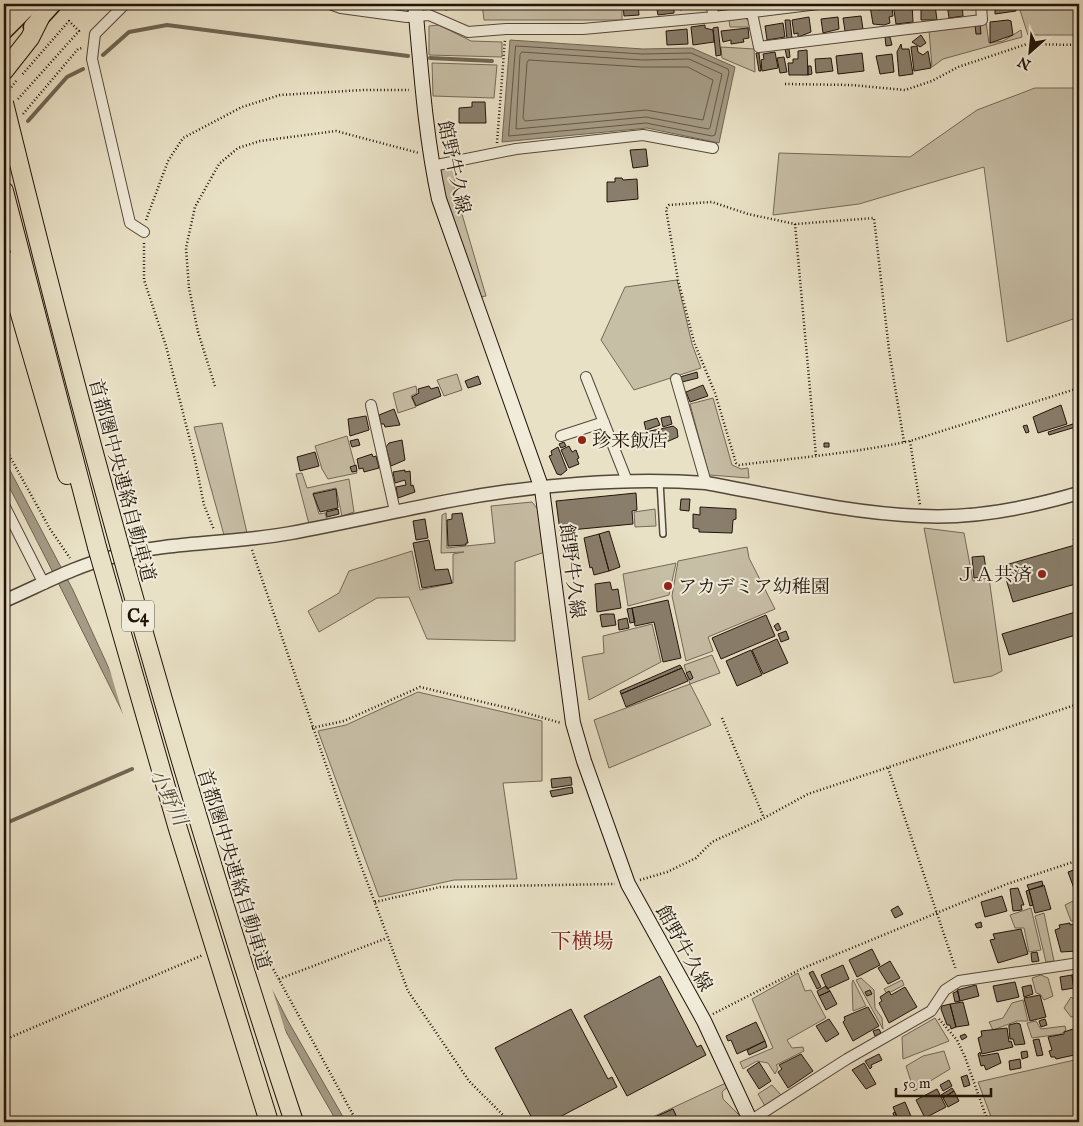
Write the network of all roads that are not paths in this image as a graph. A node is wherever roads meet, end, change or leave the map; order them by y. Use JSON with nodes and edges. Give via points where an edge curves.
{"nodes":[{"id":1,"x":14,"y":4,"type":"edge"},
{"id":2,"x":53,"y":4,"type":"edge"},
{"id":3,"x":125,"y":4,"type":"edge"},
{"id":4,"x":330,"y":4,"type":"edge"},
{"id":5,"x":711,"y":4,"type":"edge"},
{"id":6,"x":818,"y":4,"type":"edge"},
{"id":7,"x":980,"y":4,"type":"edge"},
{"id":8,"x":35,"y":11,"type":"edge"},
{"id":9,"x":415,"y":11,"type":"edge"},
{"id":10,"x":752,"y":13,"type":"junction"},
{"id":11,"x":4,"y":14,"type":"edge"},
{"id":12,"x":714,"y":17,"type":"junction"},
{"id":13,"x":4,"y":31,"type":"edge"},
{"id":14,"x":4,"y":58,"type":"edge"},
{"id":15,"x":4,"y":71,"type":"edge"},
{"id":16,"x":12,"y":105,"type":"edge"},
{"id":17,"x":713,"y":148,"type":"dead end"},
{"id":18,"x":431,"y":161,"type":"junction"},
{"id":19,"x":4,"y":191,"type":"edge"},
{"id":20,"x":144,"y":232,"type":"road end"},
{"id":21,"x":4,"y":259,"type":"edge"},
{"id":22,"x":586,"y":377,"type":"dead end"},
{"id":23,"x":676,"y":379,"type":"dead end"},
{"id":24,"x":371,"y":405,"type":"dead end"},
{"id":25,"x":604,"y":422,"type":"junction"},
{"id":26,"x":561,"y":436,"type":"dead end"},
{"id":27,"x":627,"y":480,"type":"junction"},
{"id":28,"x":660,"y":481,"type":"junction"},
{"id":29,"x":706,"y":483,"type":"junction"},
{"id":30,"x":542,"y":488,"type":"junction"},
{"id":31,"x":1079,"y":493,"type":"edge"},
{"id":32,"x":4,"y":505,"type":"edge"},
{"id":33,"x":395,"y":511,"type":"junction"},
{"id":34,"x":663,"y":534,"type":"dead end"},
{"id":35,"x":97,"y":547,"type":"junction"},
{"id":36,"x":48,"y":582,"type":"junction"},
{"id":37,"x":4,"y":601,"type":"edge"},
{"id":38,"x":1079,"y":963,"type":"edge"},
{"id":39,"x":269,"y":1122,"type":"edge"},
{"id":40,"x":294,"y":1122,"type":"edge"},
{"id":41,"x":750,"y":1122,"type":"edge"}],
"edges":[{"from":1,"to":11,"type":"highway"},
{"from":2,"to":8,"type":"highway"},
{"from":3,"to":20,"type":"street","via":[[95,34],[92,59],[130,223]]},
{"from":4,"to":9,"type":"street","via":[[341,8]]},
{"from":5,"to":12,"type":"street"},
{"from":6,"to":10,"type":"street"},
{"from":7,"to":10,"type":"street","via":[[982,20],[759,48]]},
{"from":8,"to":13,"type":"highway"},
{"from":8,"to":14,"type":"highway"},
{"from":8,"to":15,"type":"highway","via":[[30,38]]},
{"from":9,"to":12,"type":"street","via":[[468,32],[583,29]]},
{"from":9,"to":18,"type":"main road","name":"館野牛久線"},
{"from":10,"to":12,"type":"street"},
{"from":16,"to":40,"type":"highway","name":"首都圏中央連絡自動車道","number":"C4","bridge":true,"via":[[74,378],[156,677],[238,954]]},
{"from":17,"to":18,"type":"street","via":[[643,135]]},
{"from":18,"to":30,"type":"main road","name":"館野牛久線","via":[[439,199]]},
{"from":19,"to":35,"type":"highway","number":"C4"},
{"from":21,"to":35,"type":"highway","via":[[65,472]]},
{"from":22,"to":25,"type":"street"},
{"from":23,"to":29,"type":"street"},
{"from":24,"to":33,"type":"street"},
{"from":25,"to":26,"type":"street"},
{"from":25,"to":27,"type":"street"},
{"from":27,"to":28,"type":"street"},
{"from":27,"to":30,"type":"street"},
{"from":28,"to":29,"type":"street"},
{"from":28,"to":34,"type":"lane"},
{"from":29,"to":31,"type":"street","via":[[867,511],[922,516],[956,516],[1015,509]]},
{"from":30,"to":33,"type":"street"},
{"from":30,"to":41,"type":"main road","name":"館野牛久線","via":[[574,727],[590,778],[628,884],[704,1021]]},
{"from":32,"to":36,"type":"street"},
{"from":33,"to":36,"type":"street","via":[[290,533],[181,544],[110,557]]},
{"from":35,"to":39,"type":"highway","number":"C4","bridge":true,"via":[[178,829]]},
{"from":36,"to":37,"type":"street"},
{"from":38,"to":41,"type":"street","via":[[959,981],[945,990],[931,1011],[847,1059]]}]}
